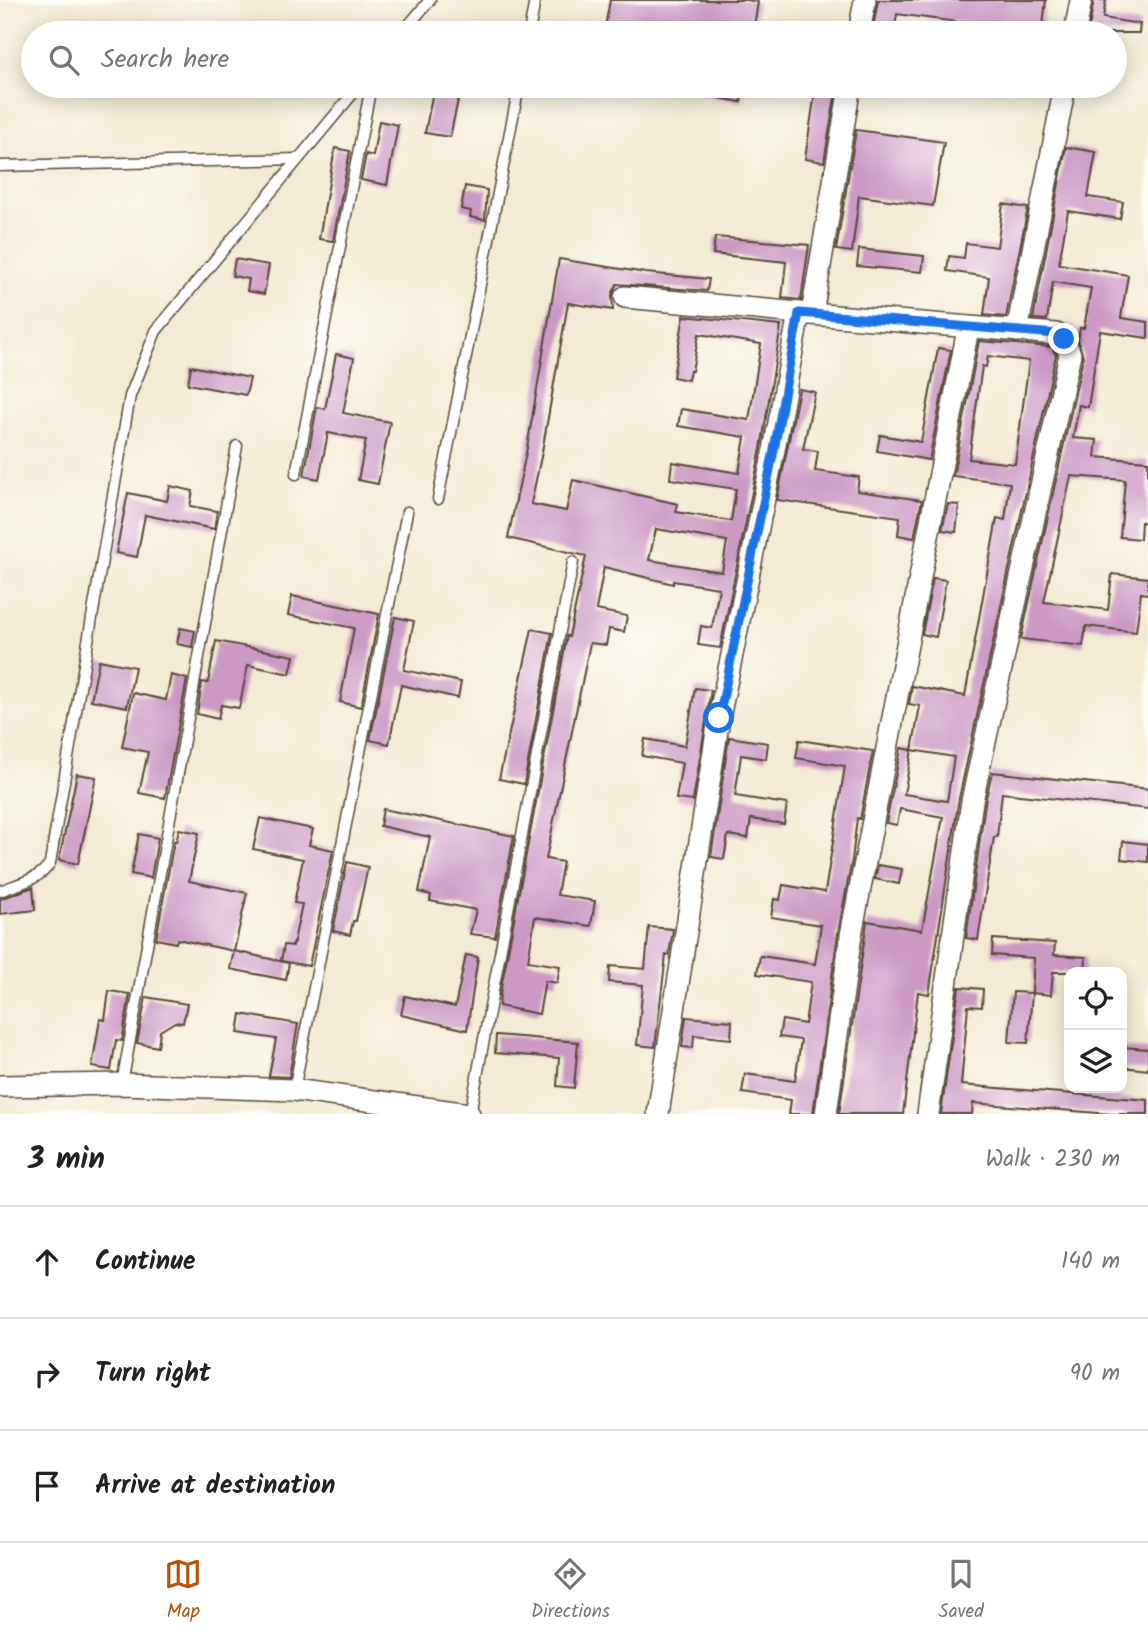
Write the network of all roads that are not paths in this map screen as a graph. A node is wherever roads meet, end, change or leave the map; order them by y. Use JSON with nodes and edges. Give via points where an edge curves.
{"nodes":[{"id":1,"x":430,"y":0,"type":"edge"},
{"id":2,"x":536,"y":0,"type":"edge"},
{"id":3,"x":864,"y":0,"type":"edge"},
{"id":4,"x":1081,"y":0,"type":"edge"},
{"id":5,"x":412,"y":21,"type":"edge"},
{"id":6,"x":532,"y":21,"type":"edge"},
{"id":7,"x":861,"y":21,"type":"edge"},
{"id":8,"x":1077,"y":21,"type":"edge"},
{"id":9,"x":349,"y":98,"type":"edge"},
{"id":10,"x":369,"y":98,"type":"edge"},
{"id":11,"x":517,"y":98,"type":"edge"},
{"id":12,"x":848,"y":98,"type":"edge"},
{"id":13,"x":1063,"y":98,"type":"edge"},
{"id":14,"x":298,"y":159,"type":"junction"},
{"id":15,"x":0,"y":166,"type":"edge"},
{"id":16,"x":625,"y":297,"type":"dead end"},
{"id":17,"x":805,"y":314,"type":"junction"},
{"id":18,"x":968,"y":329,"type":"junction"},
{"id":19,"x":1017,"y":331,"type":"junction"},
{"id":20,"x":237,"y":446,"type":"dead end"},
{"id":21,"x":296,"y":474,"type":"dead end"},
{"id":22,"x":438,"y":499,"type":"dead end"},
{"id":23,"x":407,"y":512,"type":"dead end"},
{"id":24,"x":573,"y":562,"type":"dead end"},
{"id":25,"x":0,"y":891,"type":"edge"},
{"id":26,"x":122,"y":1084,"type":"junction"},
{"id":27,"x":0,"y":1086,"type":"edge"},
{"id":28,"x":294,"y":1090,"type":"junction"},
{"id":29,"x":470,"y":1114,"type":"edge"},
{"id":30,"x":658,"y":1114,"type":"edge"},
{"id":31,"x":826,"y":1114,"type":"edge"},
{"id":32,"x":928,"y":1114,"type":"edge"}],
"edges":[{"from":1,"to":5,"type":"lane"},
{"from":2,"to":6,"type":"lane"},
{"from":3,"to":7,"type":"street"},
{"from":4,"to":8,"type":"street"},
{"from":9,"to":14,"type":"lane"},
{"from":10,"to":21,"type":"lane"},
{"from":11,"to":22,"type":"lane"},
{"from":12,"to":17,"type":"street"},
{"from":13,"to":19,"type":"street"},
{"from":14,"to":15,"type":"lane"},
{"from":14,"to":25,"type":"lane","via":[[156,331],[130,396],[50,863],[38,876]]},
{"from":16,"to":17,"type":"street"},
{"from":17,"to":18,"type":"street"},
{"from":17,"to":30,"type":"street","via":[[719,718]]},
{"from":18,"to":19,"type":"street"},
{"from":18,"to":31,"type":"street","via":[[851,934]]},
{"from":19,"to":32,"type":"street","via":[[1056,334],[1064,339],[1070,360],[972,801]]},
{"from":20,"to":26,"type":"lane"},
{"from":23,"to":28,"type":"lane"},
{"from":24,"to":29,"type":"lane"},
{"from":26,"to":27,"type":"street"},
{"from":26,"to":28,"type":"street"},
{"from":28,"to":29,"type":"street"}]}
